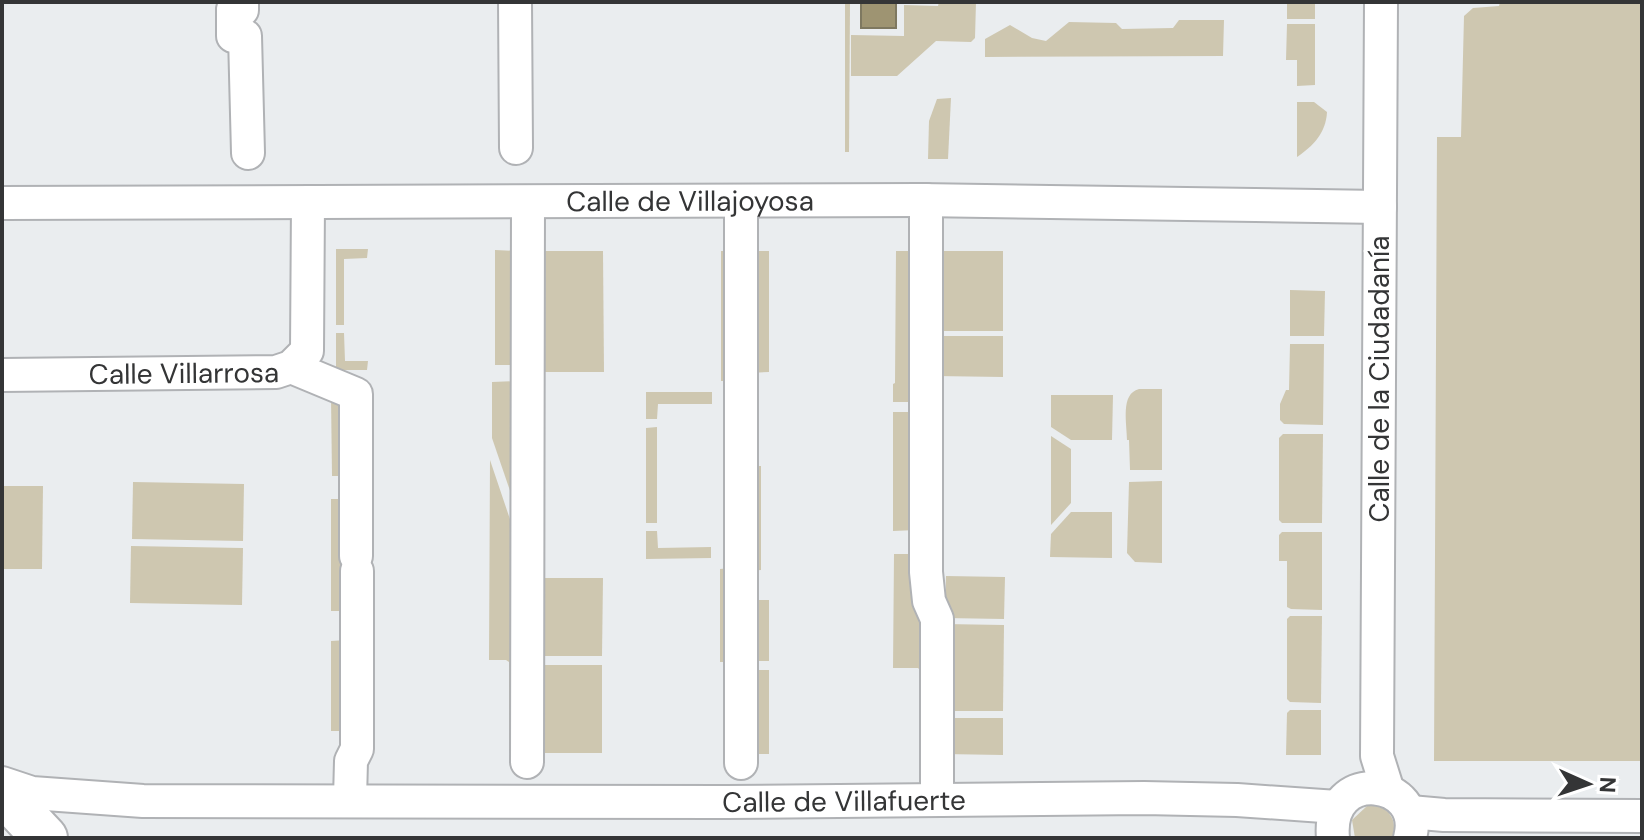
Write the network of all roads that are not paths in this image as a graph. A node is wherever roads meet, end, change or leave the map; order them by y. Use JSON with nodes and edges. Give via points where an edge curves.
{"nodes":[{"id":1,"x":242,"y":2,"type":"edge"},
{"id":2,"x":515,"y":2,"type":"edge"},
{"id":3,"x":1381,"y":2,"type":"edge"},
{"id":4,"x":516,"y":148,"type":"dead end"},
{"id":5,"x":248,"y":153,"type":"dead end"},
{"id":6,"x":926,"y":200,"type":"junction"},
{"id":7,"x":308,"y":202,"type":"junction"},
{"id":8,"x":528,"y":202,"type":"junction"},
{"id":9,"x":741,"y":202,"type":"junction"},
{"id":10,"x":2,"y":203,"type":"edge"},
{"id":11,"x":1380,"y":207,"type":"junction"},
{"id":12,"x":291,"y":367,"type":"junction"},
{"id":13,"x":2,"y":375,"type":"edge"},
{"id":14,"x":527,"y":762,"type":"dead end"},
{"id":15,"x":741,"y":763,"type":"dead end"},
{"id":16,"x":2,"y":783,"type":"edge"},
{"id":17,"x":2,"y":792,"type":"edge"},
{"id":18,"x":350,"y":799,"type":"junction"},
{"id":19,"x":937,"y":799,"type":"junction"},
{"id":20,"x":143,"y":801,"type":"junction"},
{"id":21,"x":1373,"y":813,"type":"edge"},
{"id":22,"x":1642,"y":816,"type":"edge"},
{"id":23,"x":2,"y":822,"type":"edge"},
{"id":24,"x":18,"y":838,"type":"edge"},
{"id":25,"x":47,"y":838,"type":"edge"}],
"edges":[{"from":1,"to":5,"type":"street","via":[[242,10],[233,9],[233,36],[245,36]]},
{"from":2,"to":4,"type":"street"},
{"from":3,"to":11,"type":"street","name":"Calle de la Ciudadanía"},
{"from":6,"to":9,"type":"street","name":"Calle de Villajoyosa"},
{"from":6,"to":11,"type":"street","name":"Calle de Villajoyosa"},
{"from":6,"to":19,"type":"street","via":[[926,572],[937,619]]},
{"from":7,"to":8,"type":"street","name":"Calle de Villajoyosa"},
{"from":7,"to":10,"type":"street","name":"Calle de Villajoyosa"},
{"from":7,"to":12,"type":"street","name":"Calle Villarrosa","via":[[307,351]]},
{"from":8,"to":9,"type":"street","name":"Calle de Villajoyosa"},
{"from":8,"to":14,"type":"street"},
{"from":9,"to":15,"type":"street"},
{"from":11,"to":21,"type":"street","name":"Calle de la Ciudadanía"},
{"from":12,"to":13,"type":"street","name":"Calle Villarrosa","via":[[276,372]]},
{"from":12,"to":18,"type":"street","via":[[356,394],[357,749],[351,761]]},
{"from":16,"to":20,"type":"street","name":"Calle de Villafuerte","via":[[32,793]]},
{"from":17,"to":25,"type":"main road"},
{"from":18,"to":19,"type":"street","name":"Calle de Villafuerte"},
{"from":18,"to":20,"type":"street","name":"Calle de Villafuerte"},
{"from":19,"to":21,"type":"street","name":"Calle de Villafuerte","via":[[1206,799]]},
{"from":20,"to":25,"type":"street","name":"Calle de Villafuerte","via":[[69,818]]},
{"from":21,"to":22,"type":"street","name":"Calle de Villafuerte"},
{"from":23,"to":24,"type":"main road"}]}
